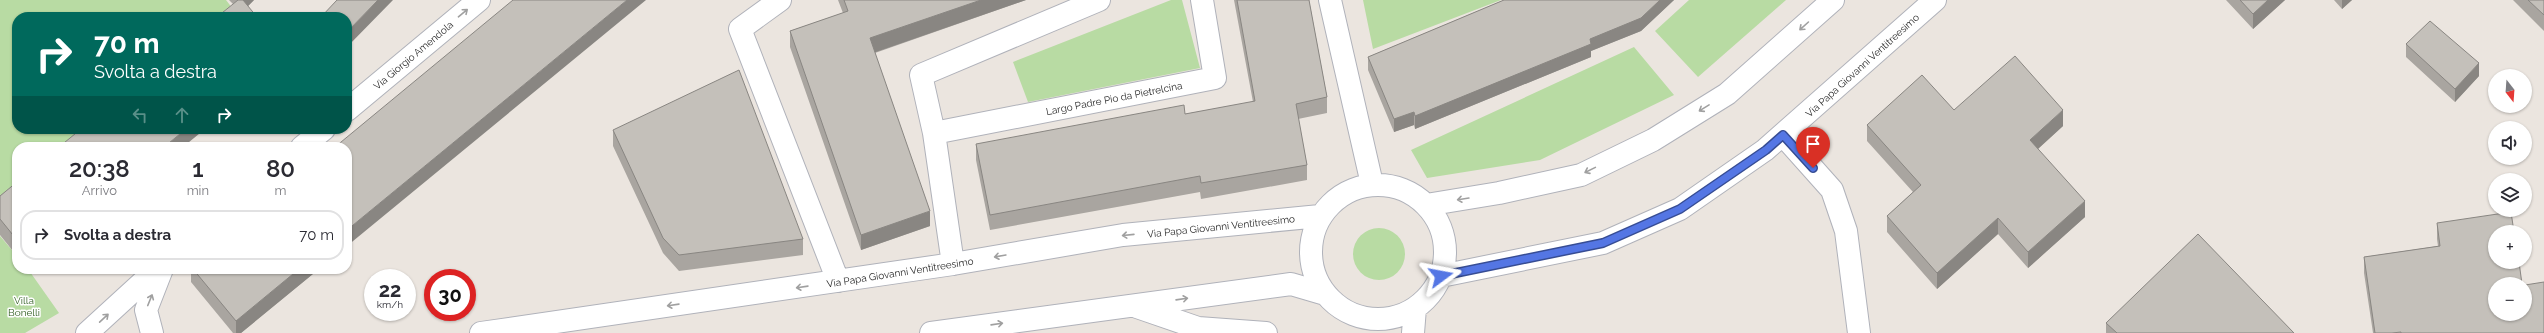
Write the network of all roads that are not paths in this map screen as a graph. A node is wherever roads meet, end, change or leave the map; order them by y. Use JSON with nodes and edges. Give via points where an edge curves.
{"nodes":[{"id":1,"x":479,"y":0,"type":"edge"},
{"id":2,"x":780,"y":0,"type":"edge"},
{"id":3,"x":1099,"y":0,"type":"edge"},
{"id":4,"x":1202,"y":0,"type":"edge"},
{"id":5,"x":1330,"y":0,"type":"edge"},
{"id":6,"x":1833,"y":0,"type":"edge"},
{"id":7,"x":1935,"y":0,"type":"edge"},
{"id":8,"x":352,"y":106,"type":"edge"},
{"id":9,"x":934,"y":133,"type":"junction"},
{"id":10,"x":318,"y":134,"type":"edge"},
{"id":11,"x":1783,"y":135,"type":"junction"},
{"id":12,"x":308,"y":142,"type":"edge"},
{"id":13,"x":1372,"y":184,"type":"junction"},
{"id":14,"x":1426,"y":205,"type":"junction"},
{"id":15,"x":1320,"y":216,"type":"junction"},
{"id":16,"x":953,"y":264,"type":"junction"},
{"id":17,"x":152,"y":274,"type":"edge"},
{"id":18,"x":160,"y":274,"type":"edge"},
{"id":19,"x":1441,"y":276,"type":"junction"},
{"id":20,"x":838,"y":281,"type":"junction"},
{"id":21,"x":1325,"y":294,"type":"junction"},
{"id":22,"x":1134,"y":306,"type":"junction"},
{"id":23,"x":1415,"y":308,"type":"junction"},
{"id":24,"x":1360,"y":324,"type":"edge"},
{"id":25,"x":87,"y":333,"type":"edge"},
{"id":26,"x":152,"y":333,"type":"edge"},
{"id":27,"x":481,"y":333,"type":"edge"},
{"id":28,"x":931,"y":333,"type":"edge"},
{"id":29,"x":1266,"y":333,"type":"edge"},
{"id":30,"x":1413,"y":333,"type":"edge"},
{"id":31,"x":1860,"y":333,"type":"edge"}],
"edges":[{"from":8,"to":1,"type":"street","name":"Via Giorgio Amendola","one_way":true},
{"from":2,"to":20,"type":"street","via":[[740,29]]},
{"from":3,"to":9,"type":"street","via":[[921,75]]},
{"from":4,"to":9,"type":"street","name":"Largo Padre Pio da Pietrelcina","via":[[1215,78]]},
{"from":5,"to":13,"type":"street"},
{"from":6,"to":14,"type":"street","one_way":true,"via":[[1727,94],[1653,140],[1581,175],[1499,193]]},
{"from":7,"to":11,"type":"street","name":"Via Papa Giovanni Ventitreesimo"},
{"from":9,"to":16,"type":"street"},
{"from":10,"to":12,"type":"street"},
{"from":11,"to":19,"type":"street","name":"Via Papa Giovanni Ventitreesimo","via":[[1766,150],[1680,209],[1603,243]]},
{"from":11,"to":31,"type":"street","via":[[1832,190],[1846,231]]},
{"from":13,"to":14,"type":"street","via":[[1411,193]]},
{"from":13,"to":15,"type":"street","via":[[1352,189],[1334,200]]},
{"from":14,"to":19,"type":"street","via":[[1438,220],[1444,239],[1445,258]]},
{"from":15,"to":16,"type":"street","name":"Via Papa Giovanni Ventitreesimo","one_way":true,"via":[[1123,235]]},
{"from":15,"to":21,"type":"street","via":[[1312,235],[1310,256],[1314,276]]},
{"from":16,"to":20,"type":"street","name":"Via Papa Giovanni Ventitreesimo"},
{"from":25,"to":17,"type":"street","one_way":true},
{"from":26,"to":18,"type":"street","one_way":true,"via":[[146,310]]},
{"from":19,"to":23,"type":"street","via":[[1431,294]]},
{"from":20,"to":27,"type":"street","name":"Via Papa Giovanni Ventitreesimo","one_way":true},
{"from":22,"to":21,"type":"street","one_way":true,"via":[[1291,284]]},
{"from":21,"to":24,"type":"street"},
{"from":28,"to":22,"type":"street","one_way":true},
{"from":22,"to":29,"type":"street","via":[[1198,328]]},
{"from":23,"to":24,"type":"street","via":[[1396,317]]},
{"from":23,"to":30,"type":"street"}]}
